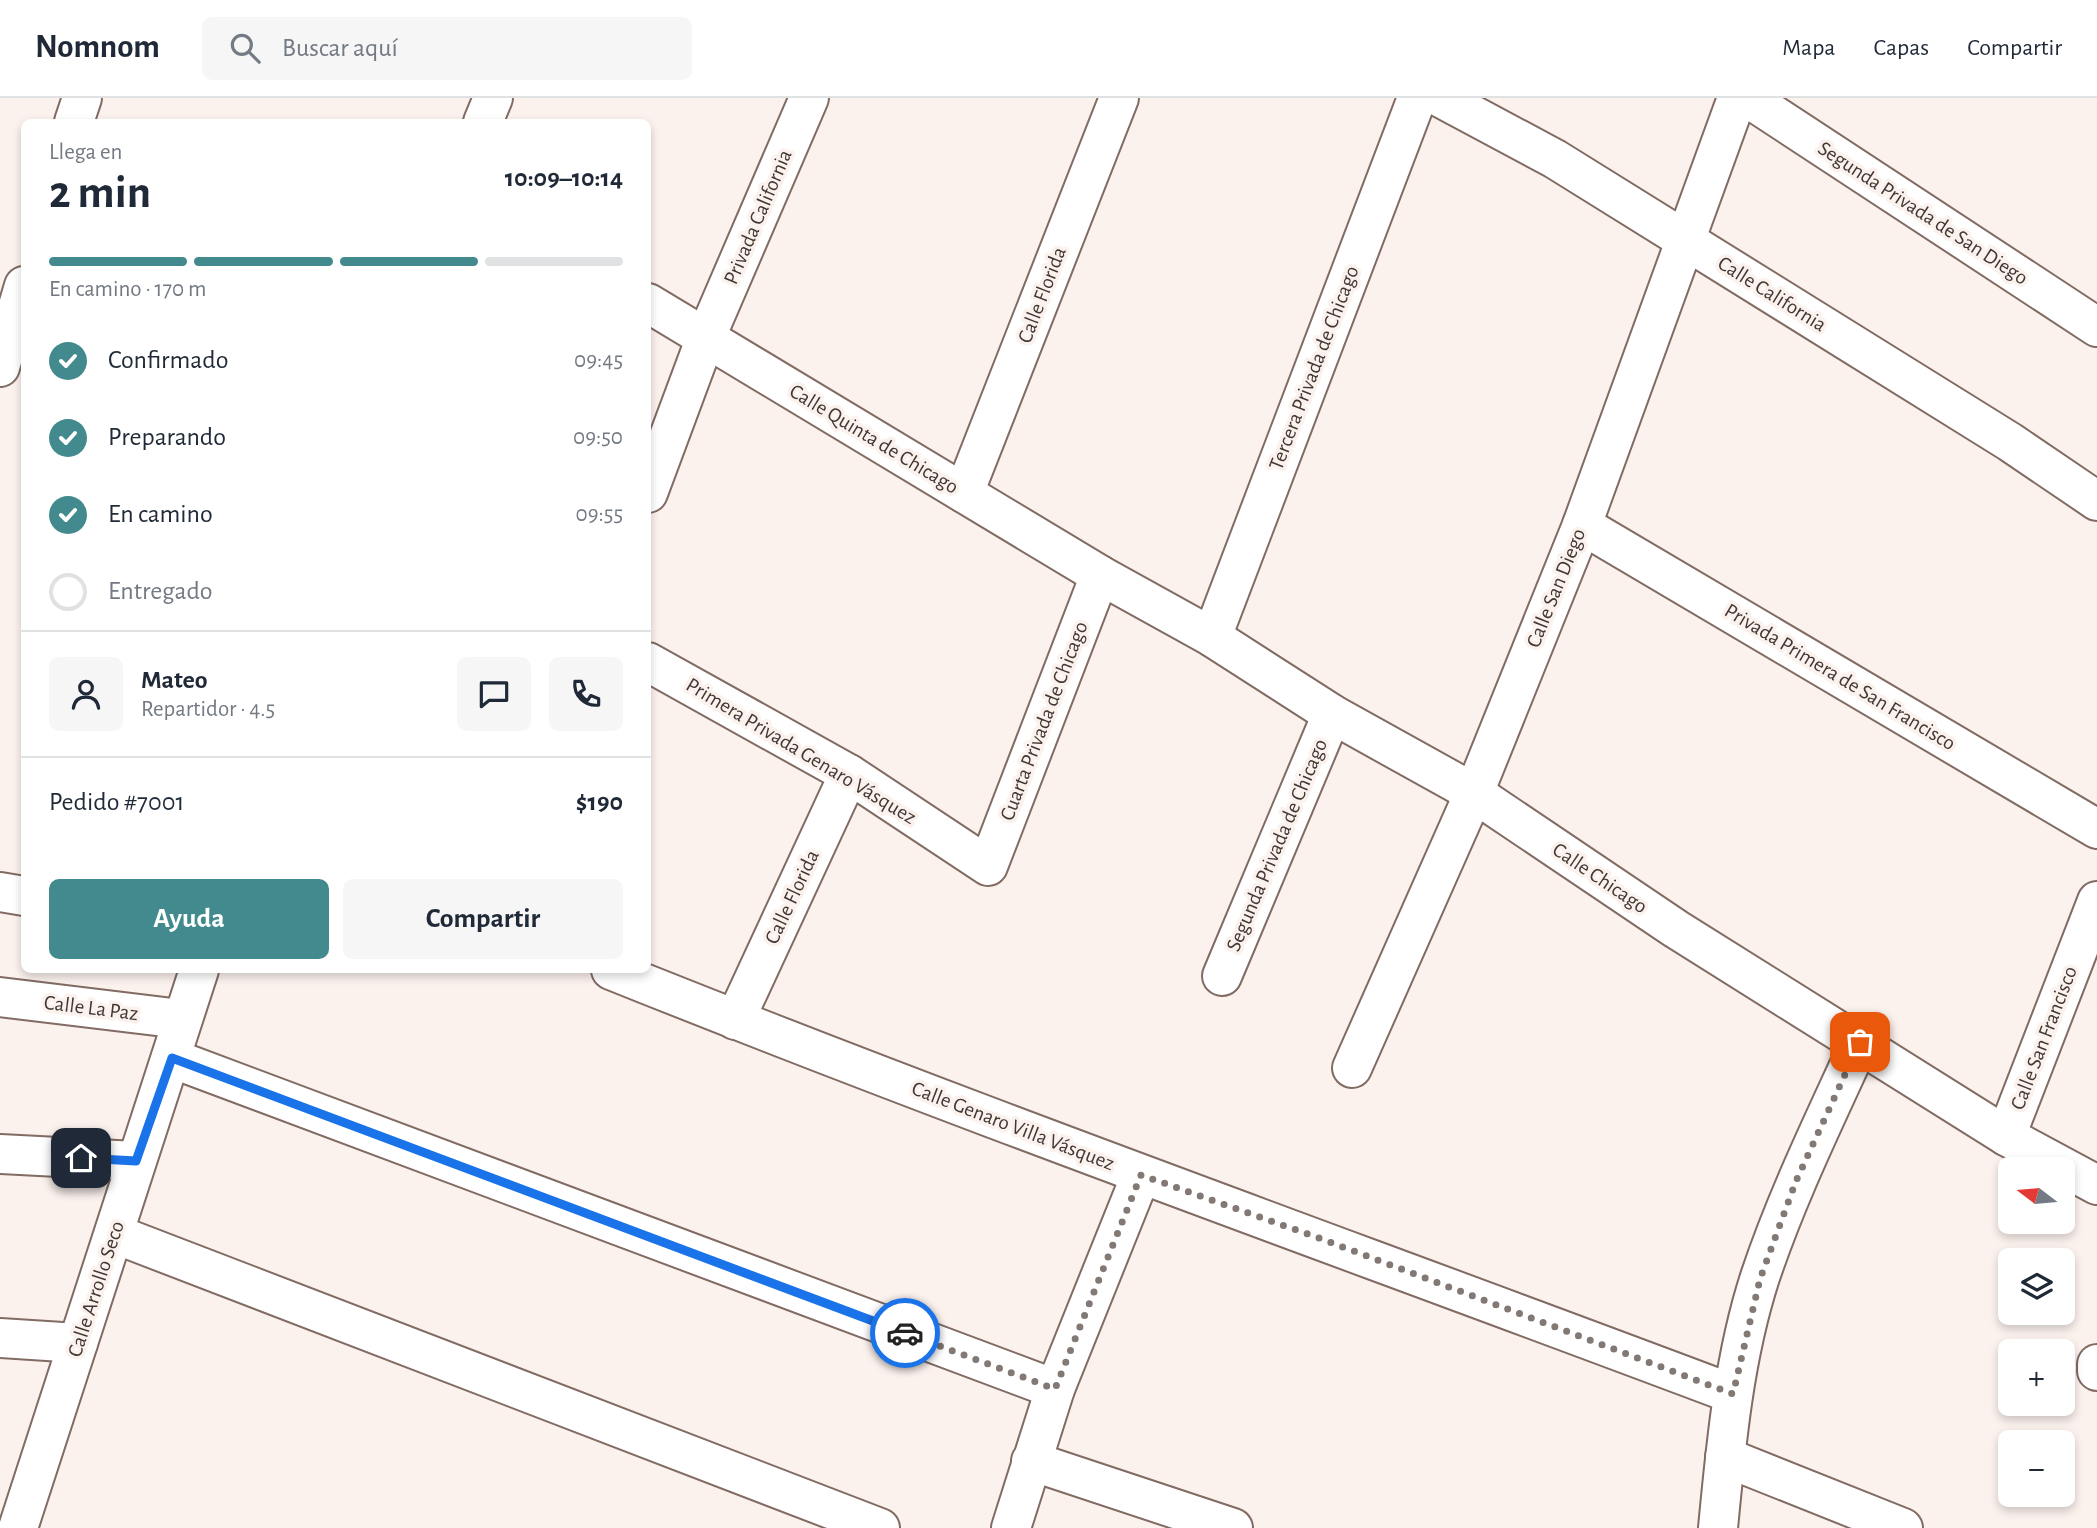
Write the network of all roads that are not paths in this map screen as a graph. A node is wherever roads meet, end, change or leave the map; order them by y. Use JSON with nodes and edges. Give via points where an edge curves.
{"nodes":[{"id":1,"x":82,"y":98,"type":"edge"},
{"id":2,"x":809,"y":98,"type":"edge"},
{"id":3,"x":1119,"y":98,"type":"edge"},
{"id":4,"x":1417,"y":98,"type":"edge"},
{"id":5,"x":1441,"y":98,"type":"edge"},
{"id":6,"x":1737,"y":98,"type":"edge"},
{"id":7,"x":1748,"y":98,"type":"edge"},
{"id":8,"x":75,"y":119,"type":"edge"},
{"id":9,"x":1687,"y":240,"type":"junction"},
{"id":10,"x":21,"y":296,"type":"edge"},
{"id":11,"x":651,"y":305,"type":"edge"},
{"id":12,"x":2097,"y":327,"type":"edge"},
{"id":13,"x":706,"y":337,"type":"junction"},
{"id":14,"x":0,"y":367,"type":"edge"},
{"id":15,"x":651,"y":485,"type":"edge"},
{"id":16,"x":964,"y":493,"type":"junction"},
{"id":17,"x":2097,"y":501,"type":"edge"},
{"id":18,"x":1582,"y":525,"type":"junction"},
{"id":19,"x":1100,"y":575,"type":"junction"},
{"id":20,"x":1212,"y":637,"type":"junction"},
{"id":21,"x":651,"y":664,"type":"edge"},
{"id":22,"x":1332,"y":714,"type":"junction"},
{"id":23,"x":849,"y":774,"type":"junction"},
{"id":24,"x":1474,"y":793,"type":"junction"},
{"id":25,"x":2097,"y":829,"type":"edge"},
{"id":26,"x":988,"y":866,"type":"joint"},
{"id":27,"x":0,"y":892,"type":"edge"},
{"id":28,"x":21,"y":896,"type":"edge"},
{"id":29,"x":2097,"y":901,"type":"edge"},
{"id":30,"x":198,"y":973,"type":"edge"},
{"id":31,"x":618,"y":973,"type":"edge"},
{"id":32,"x":1222,"y":976,"type":"dead end"},
{"id":33,"x":0,"y":996,"type":"edge"},
{"id":34,"x":181,"y":1019,"type":"junction"},
{"id":35,"x":735,"y":1020,"type":"junction"},
{"id":36,"x":1860,"y":1042,"type":"junction"},
{"id":37,"x":172,"y":1058,"type":"junction"},
{"id":38,"x":1352,"y":1068,"type":"dead end"},
{"id":39,"x":2006,"y":1136,"type":"junction"},
{"id":40,"x":0,"y":1154,"type":"edge"},
{"id":41,"x":136,"y":1161,"type":"junction"},
{"id":42,"x":1141,"y":1175,"type":"junction"},
{"id":43,"x":2097,"y":1185,"type":"edge"},
{"id":44,"x":115,"y":1234,"type":"junction"},
{"id":45,"x":0,"y":1338,"type":"edge"},
{"id":46,"x":78,"y":1343,"type":"junction"},
{"id":47,"x":1055,"y":1389,"type":"junction"},
{"id":48,"x":1733,"y":1394,"type":"junction"},
{"id":49,"x":1725,"y":1457,"type":"junction"},
{"id":50,"x":1031,"y":1461,"type":"junction"},
{"id":51,"x":22,"y":1527,"type":"edge"},
{"id":52,"x":880,"y":1528,"type":"edge"},
{"id":53,"x":1011,"y":1528,"type":"edge"},
{"id":54,"x":1233,"y":1528,"type":"edge"},
{"id":55,"x":1718,"y":1528,"type":"edge"},
{"id":56,"x":1903,"y":1528,"type":"edge"}],
"edges":[{"from":1,"to":8,"type":"street"},
{"from":2,"to":13,"type":"street","name":"Privada California"},
{"from":3,"to":16,"type":"street","name":"Calle Florida"},
{"from":4,"to":20,"type":"street","name":"Tercera Privada de Chicago"},
{"from":5,"to":9,"type":"street","name":"Calle California","via":[[1555,159]]},
{"from":6,"to":9,"type":"street","name":"Calle San Diego"},
{"from":7,"to":12,"type":"street","name":"Segunda Privada de San Diego"},
{"from":9,"to":17,"type":"street","name":"Calle California"},
{"from":9,"to":18,"type":"street","name":"Calle San Diego"},
{"from":10,"to":14,"type":"street"},
{"from":11,"to":13,"type":"street","name":"Calle Quinta de Chicago"},
{"from":13,"to":15,"type":"street"},
{"from":13,"to":16,"type":"street","name":"Calle Quinta de Chicago"},
{"from":16,"to":19,"type":"street","name":"Calle Quinta de Chicago"},
{"from":18,"to":24,"type":"street","name":"Calle San Diego"},
{"from":18,"to":25,"type":"street","name":"Privada Primera de San Francisco"},
{"from":19,"to":20,"type":"street","name":"Calle Chicago"},
{"from":19,"to":26,"type":"street","name":"Cuarta Privada de Chicago"},
{"from":20,"to":22,"type":"street","name":"Calle Chicago"},
{"from":21,"to":23,"type":"street","name":"Primera Privada Genaro Vásquez"},
{"from":22,"to":24,"type":"street","name":"Calle Chicago"},
{"from":22,"to":32,"type":"street","name":"Segunda Privada de Chicago"},
{"from":23,"to":26,"type":"street","name":"Primera Privada Genaro Vásquez"},
{"from":23,"to":35,"type":"street","name":"Calle Florida"},
{"from":24,"to":36,"type":"street","name":"Calle Chicago","via":[[1676,929]]},
{"from":24,"to":38,"type":"street","name":"Calle San Diego"},
{"from":27,"to":28,"type":"street"},
{"from":29,"to":39,"type":"street","name":"Calle San Francisco"},
{"from":30,"to":34,"type":"street","name":"Calle Arrollo Seco"},
{"from":31,"to":35,"type":"street","name":"Calle Genaro Villa Vásquez"},
{"from":33,"to":34,"type":"street","name":"Calle La Paz"},
{"from":34,"to":37,"type":"street","name":"Calle Arrollo Seco"},
{"from":35,"to":42,"type":"street","name":"Calle Genaro Villa Vásquez"},
{"from":36,"to":39,"type":"street","name":"Calle Chicago"},
{"from":36,"to":48,"type":"street","via":[[1796,1181],[1760,1279]]},
{"from":37,"to":41,"type":"street","name":"Calle Arrollo Seco"},
{"from":37,"to":47,"type":"street"},
{"from":39,"to":43,"type":"street","name":"Calle Chicago"},
{"from":40,"to":41,"type":"street"},
{"from":41,"to":44,"type":"street","name":"Calle Arrollo Seco"},
{"from":42,"to":47,"type":"street"},
{"from":42,"to":48,"type":"street","name":"Calle Genaro Villa Vásquez"},
{"from":44,"to":46,"type":"street","name":"Calle Arrollo Seco"},
{"from":44,"to":52,"type":"street"},
{"from":45,"to":46,"type":"street"},
{"from":46,"to":51,"type":"street","name":"Calle Arrollo Seco"},
{"from":47,"to":50,"type":"street"},
{"from":48,"to":49,"type":"street"},
{"from":49,"to":55,"type":"street"},
{"from":49,"to":56,"type":"street"},
{"from":50,"to":53,"type":"street"},
{"from":50,"to":54,"type":"street"}]}
